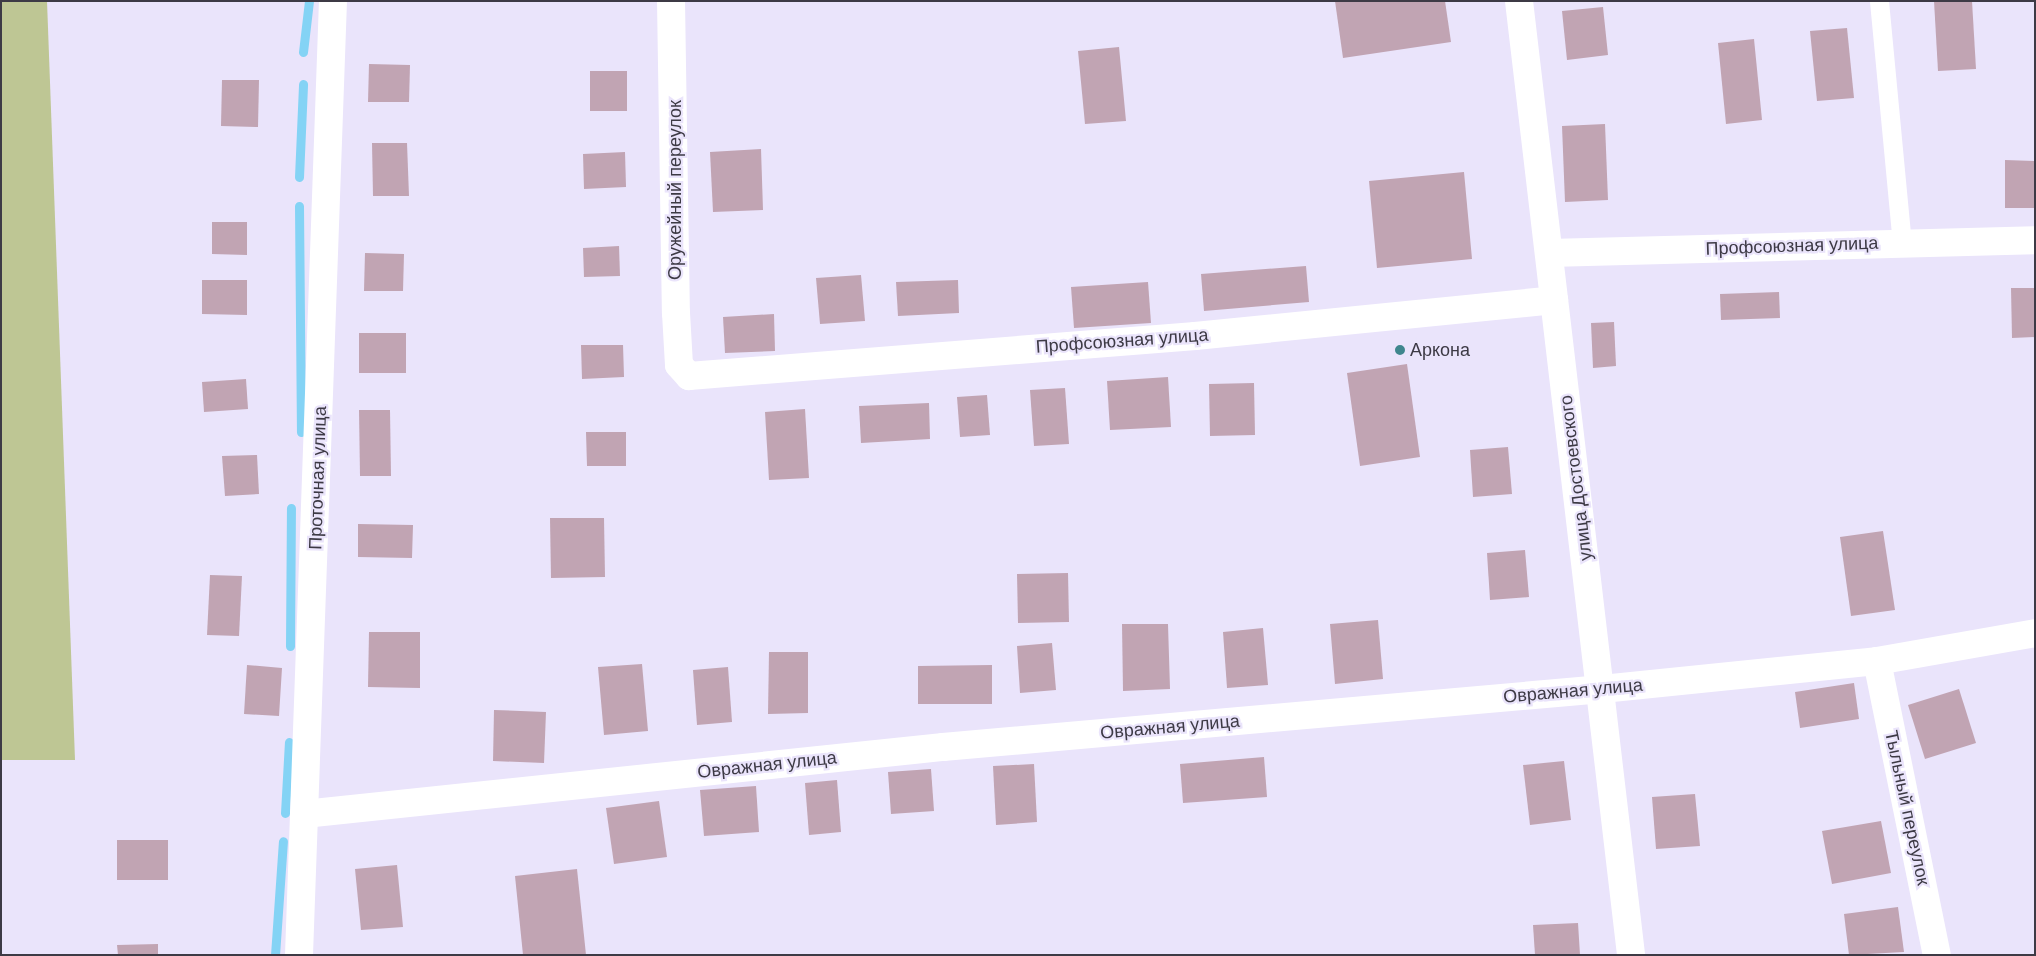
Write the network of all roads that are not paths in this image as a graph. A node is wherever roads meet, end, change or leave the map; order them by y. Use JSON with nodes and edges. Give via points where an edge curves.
{"nodes":[{"id":1,"x":333,"y":1,"type":"edge"},
{"id":2,"x":671,"y":1,"type":"edge"},
{"id":3,"x":1519,"y":1,"type":"edge"},
{"id":4,"x":1879,"y":1,"type":"edge"},
{"id":5,"x":2035,"y":240,"type":"edge"},
{"id":6,"x":1902,"y":243,"type":"junction"},
{"id":7,"x":1549,"y":253,"type":"junction"},
{"id":8,"x":1554,"y":300,"type":"junction"},
{"id":9,"x":689,"y":376,"type":"joint"},
{"id":10,"x":2035,"y":633,"type":"edge"},
{"id":11,"x":1877,"y":661,"type":"junction"},
{"id":12,"x":1602,"y":689,"type":"junction"},
{"id":13,"x":304,"y":814,"type":"junction"},
{"id":14,"x":299,"y":955,"type":"edge"},
{"id":15,"x":1631,"y":955,"type":"edge"},
{"id":16,"x":1937,"y":955,"type":"edge"}],
"edges":[{"from":1,"to":13,"type":"street","name":"Проточная улица"},
{"from":2,"to":9,"type":"street","name":"Оружейный переулок","via":[[676,313],[680,365]]},
{"from":3,"to":7,"type":"street","name":"улица Достоевского"},
{"from":4,"to":6,"type":"lane"},
{"from":5,"to":6,"type":"street","name":"Профсоюзная улица"},
{"from":6,"to":7,"type":"street","name":"Профсоюзная улица"},
{"from":7,"to":8,"type":"street","name":"улица Достоевского"},
{"from":8,"to":9,"type":"street","name":"Профсоюзная улица","via":[[1195,336]]},
{"from":8,"to":12,"type":"street","name":"улица Достоевского"},
{"from":10,"to":11,"type":"street","name":"Овражная улица"},
{"from":11,"to":12,"type":"street","name":"Овражная улица"},
{"from":11,"to":16,"type":"street","name":"Тыльный переулок"},
{"from":12,"to":13,"type":"street","name":"Овражная улица","via":[[943,747]]},
{"from":12,"to":15,"type":"street","name":"улица Достоевского"},
{"from":13,"to":14,"type":"street","name":"Проточная улица"}]}
